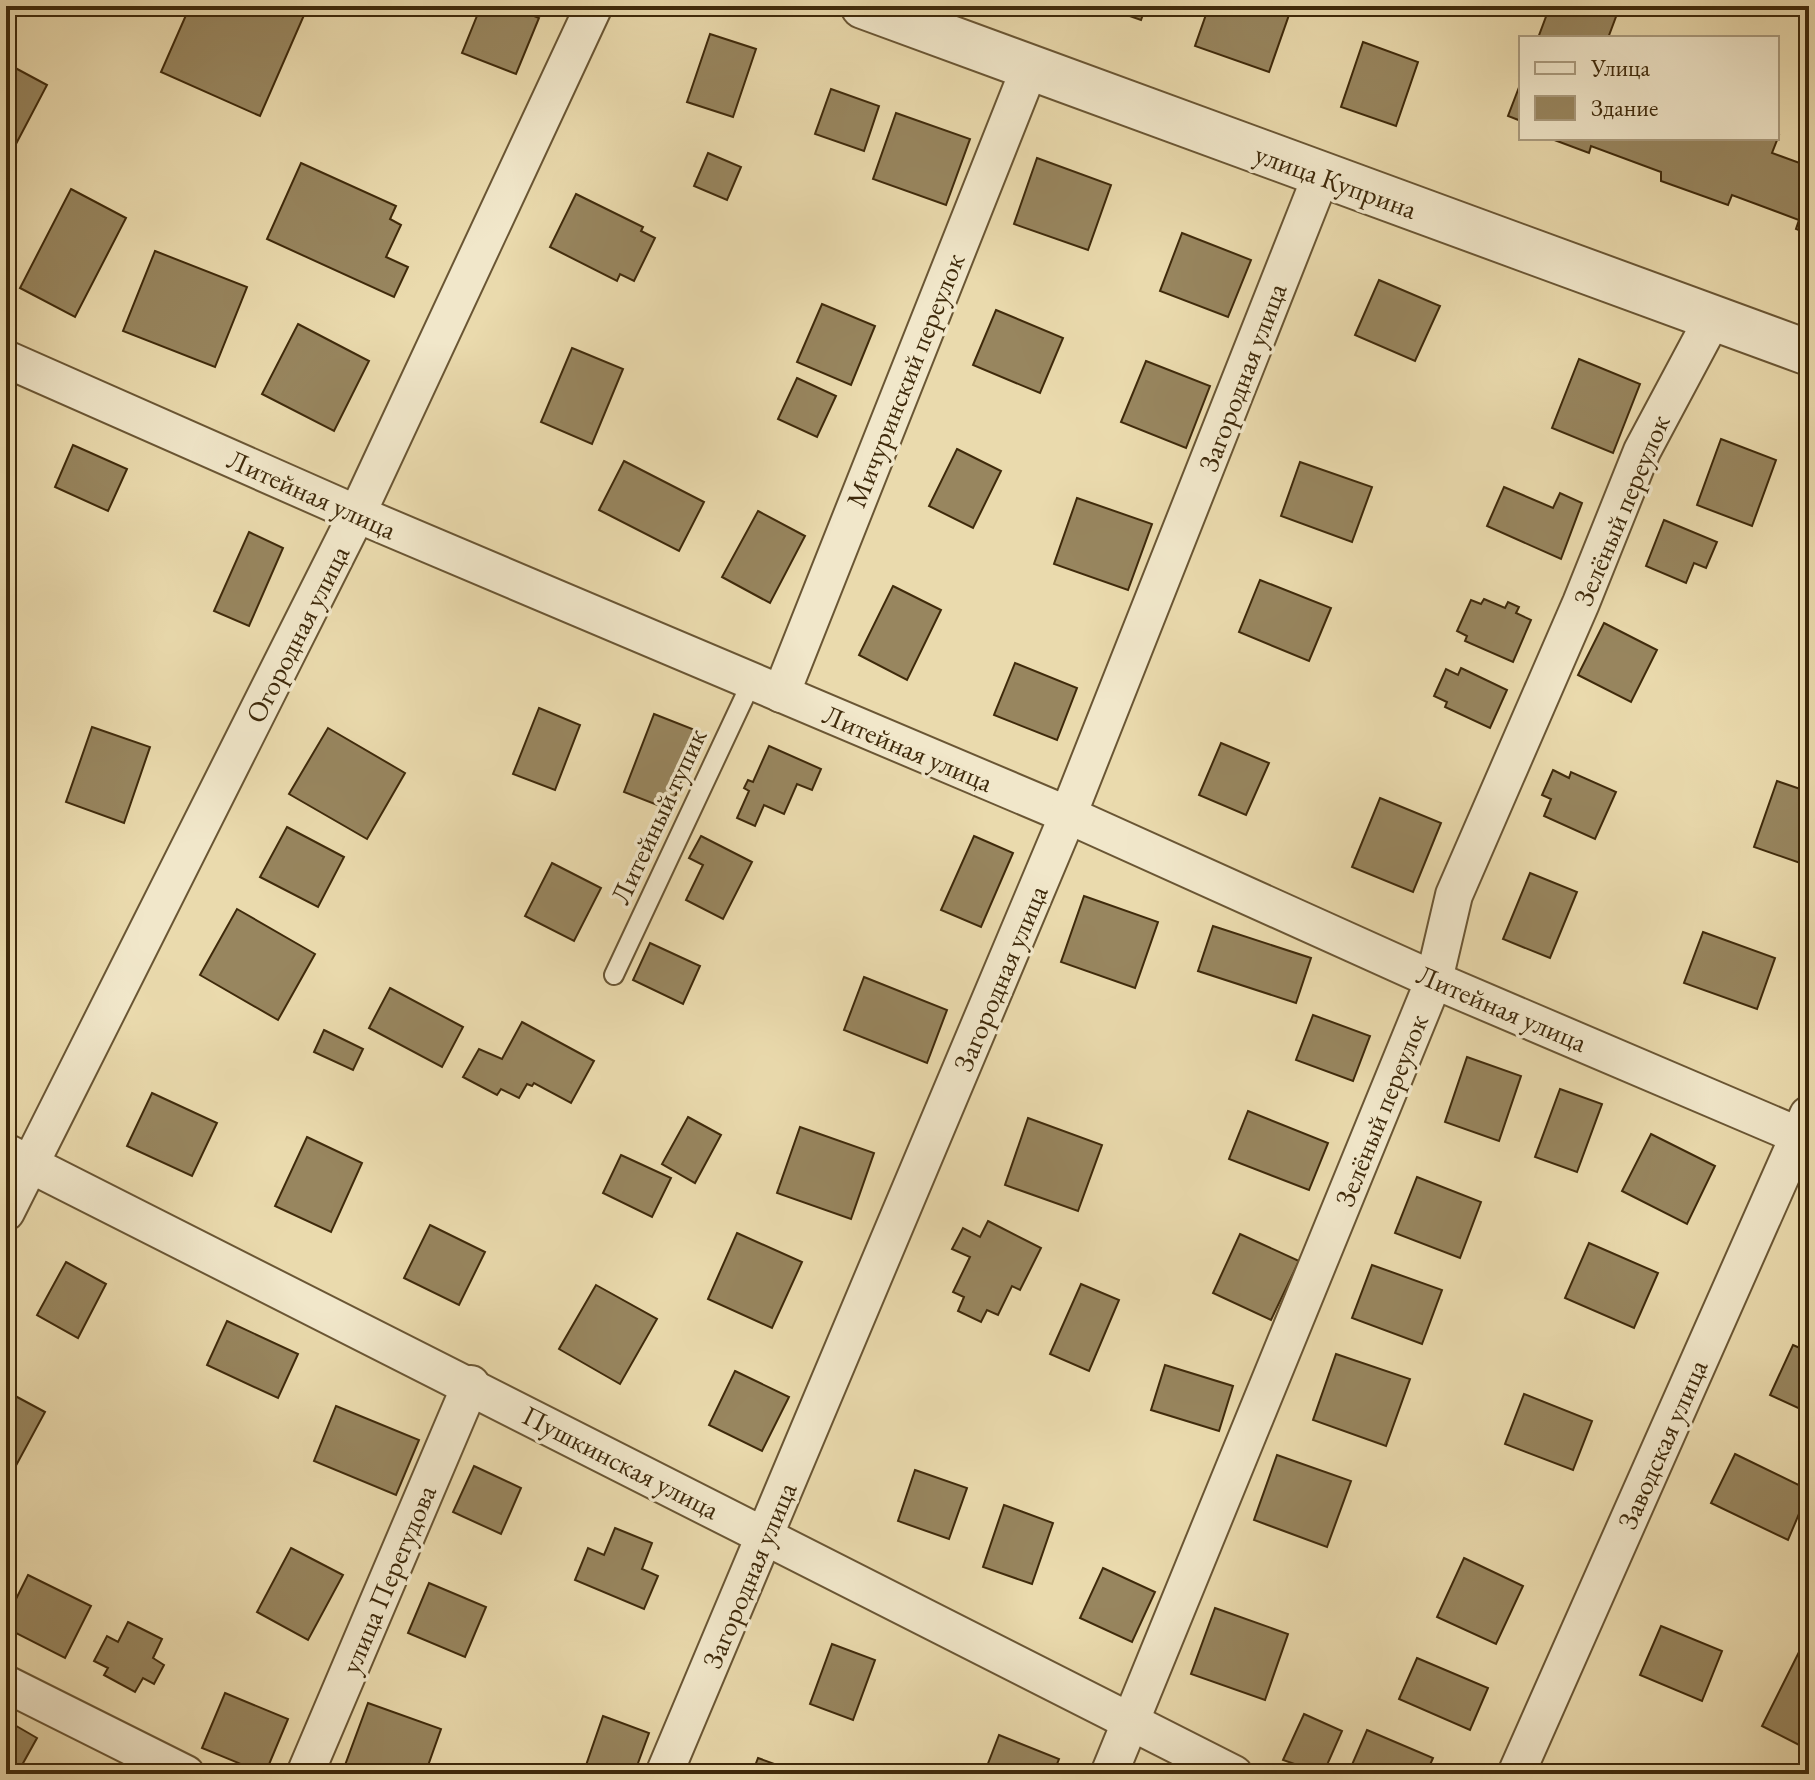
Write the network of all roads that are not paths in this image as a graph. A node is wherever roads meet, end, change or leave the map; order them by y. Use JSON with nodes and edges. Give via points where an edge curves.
{"nodes":[{"id":1,"x":594,"y":6,"type":"edge"},
{"id":2,"x":863,"y":6,"type":"edge"},
{"id":3,"x":1030,"y":67,"type":"junction"},
{"id":4,"x":1321,"y":176,"type":"junction"},
{"id":5,"x":1713,"y":318,"type":"junction"},
{"id":6,"x":1809,"y":353,"type":"edge"},
{"id":7,"x":6,"y":359,"type":"edge"},
{"id":8,"x":357,"y":514,"type":"junction"},
{"id":9,"x":766,"y":688,"type":"junction"},
{"id":10,"x":1068,"y":815,"type":"junction"},
{"id":11,"x":614,"y":975,"type":"dead end"},
{"id":12,"x":1434,"y":980,"type":"junction"},
{"id":13,"x":1806,"y":1129,"type":"edge"},
{"id":14,"x":18,"y":1158,"type":"edge"},
{"id":15,"x":6,"y":1212,"type":"edge"},
{"id":16,"x":471,"y":1384,"type":"junction"},
{"id":17,"x":766,"y":1537,"type":"junction"},
{"id":18,"x":6,"y":1684,"type":"edge"},
{"id":19,"x":1130,"y":1723,"type":"junction"},
{"id":20,"x":186,"y":1774,"type":"edge"},
{"id":21,"x":305,"y":1774,"type":"edge"},
{"id":22,"x":664,"y":1774,"type":"edge"},
{"id":23,"x":1109,"y":1774,"type":"edge"},
{"id":24,"x":1234,"y":1774,"type":"edge"},
{"id":25,"x":1516,"y":1774,"type":"edge"}],
"edges":[{"from":1,"to":8,"type":"street","name":"Огородная улица"},
{"from":2,"to":3,"type":"street","name":"улица Куприна"},
{"from":3,"to":4,"type":"street","name":"улица Куприна"},
{"from":3,"to":9,"type":"street","name":"Мичуринский переулок"},
{"from":4,"to":5,"type":"street","name":"улица Куприна"},
{"from":4,"to":10,"type":"street","name":"Загородная улица"},
{"from":5,"to":6,"type":"street","name":"улица Куприна"},
{"from":5,"to":12,"type":"street","name":"Зелёный переулок","via":[[1642,451],[1454,895]]},
{"from":7,"to":8,"type":"street","name":"Литейная улица"},
{"from":8,"to":9,"type":"street","name":"Литейная улица"},
{"from":8,"to":14,"type":"street","name":"Огородная улица"},
{"from":9,"to":10,"type":"street","name":"Литейная улица"},
{"from":9,"to":11,"type":"lane","name":"Литейный тупик"},
{"from":10,"to":12,"type":"street","name":"Литейная улица"},
{"from":10,"to":17,"type":"street","name":"Загородная улица"},
{"from":12,"to":13,"type":"street","name":"Литейная улица"},
{"from":12,"to":19,"type":"street","name":"Зелёный переулок"},
{"from":13,"to":25,"type":"street","name":"Заводская улица"},
{"from":14,"to":15,"type":"street","name":"Огородная улица"},
{"from":14,"to":16,"type":"street","name":"Пушкинская улица"},
{"from":16,"to":17,"type":"street","name":"Пушкинская улица"},
{"from":16,"to":21,"type":"street","name":"улица Перегудова"},
{"from":17,"to":19,"type":"street","name":"Пушкинская улица"},
{"from":17,"to":22,"type":"street","name":"Загородная улица"},
{"from":18,"to":20,"type":"street"},
{"from":19,"to":23,"type":"street","name":"Зелёный переулок"},
{"from":19,"to":24,"type":"street","name":"Пушкинская улица"}]}
